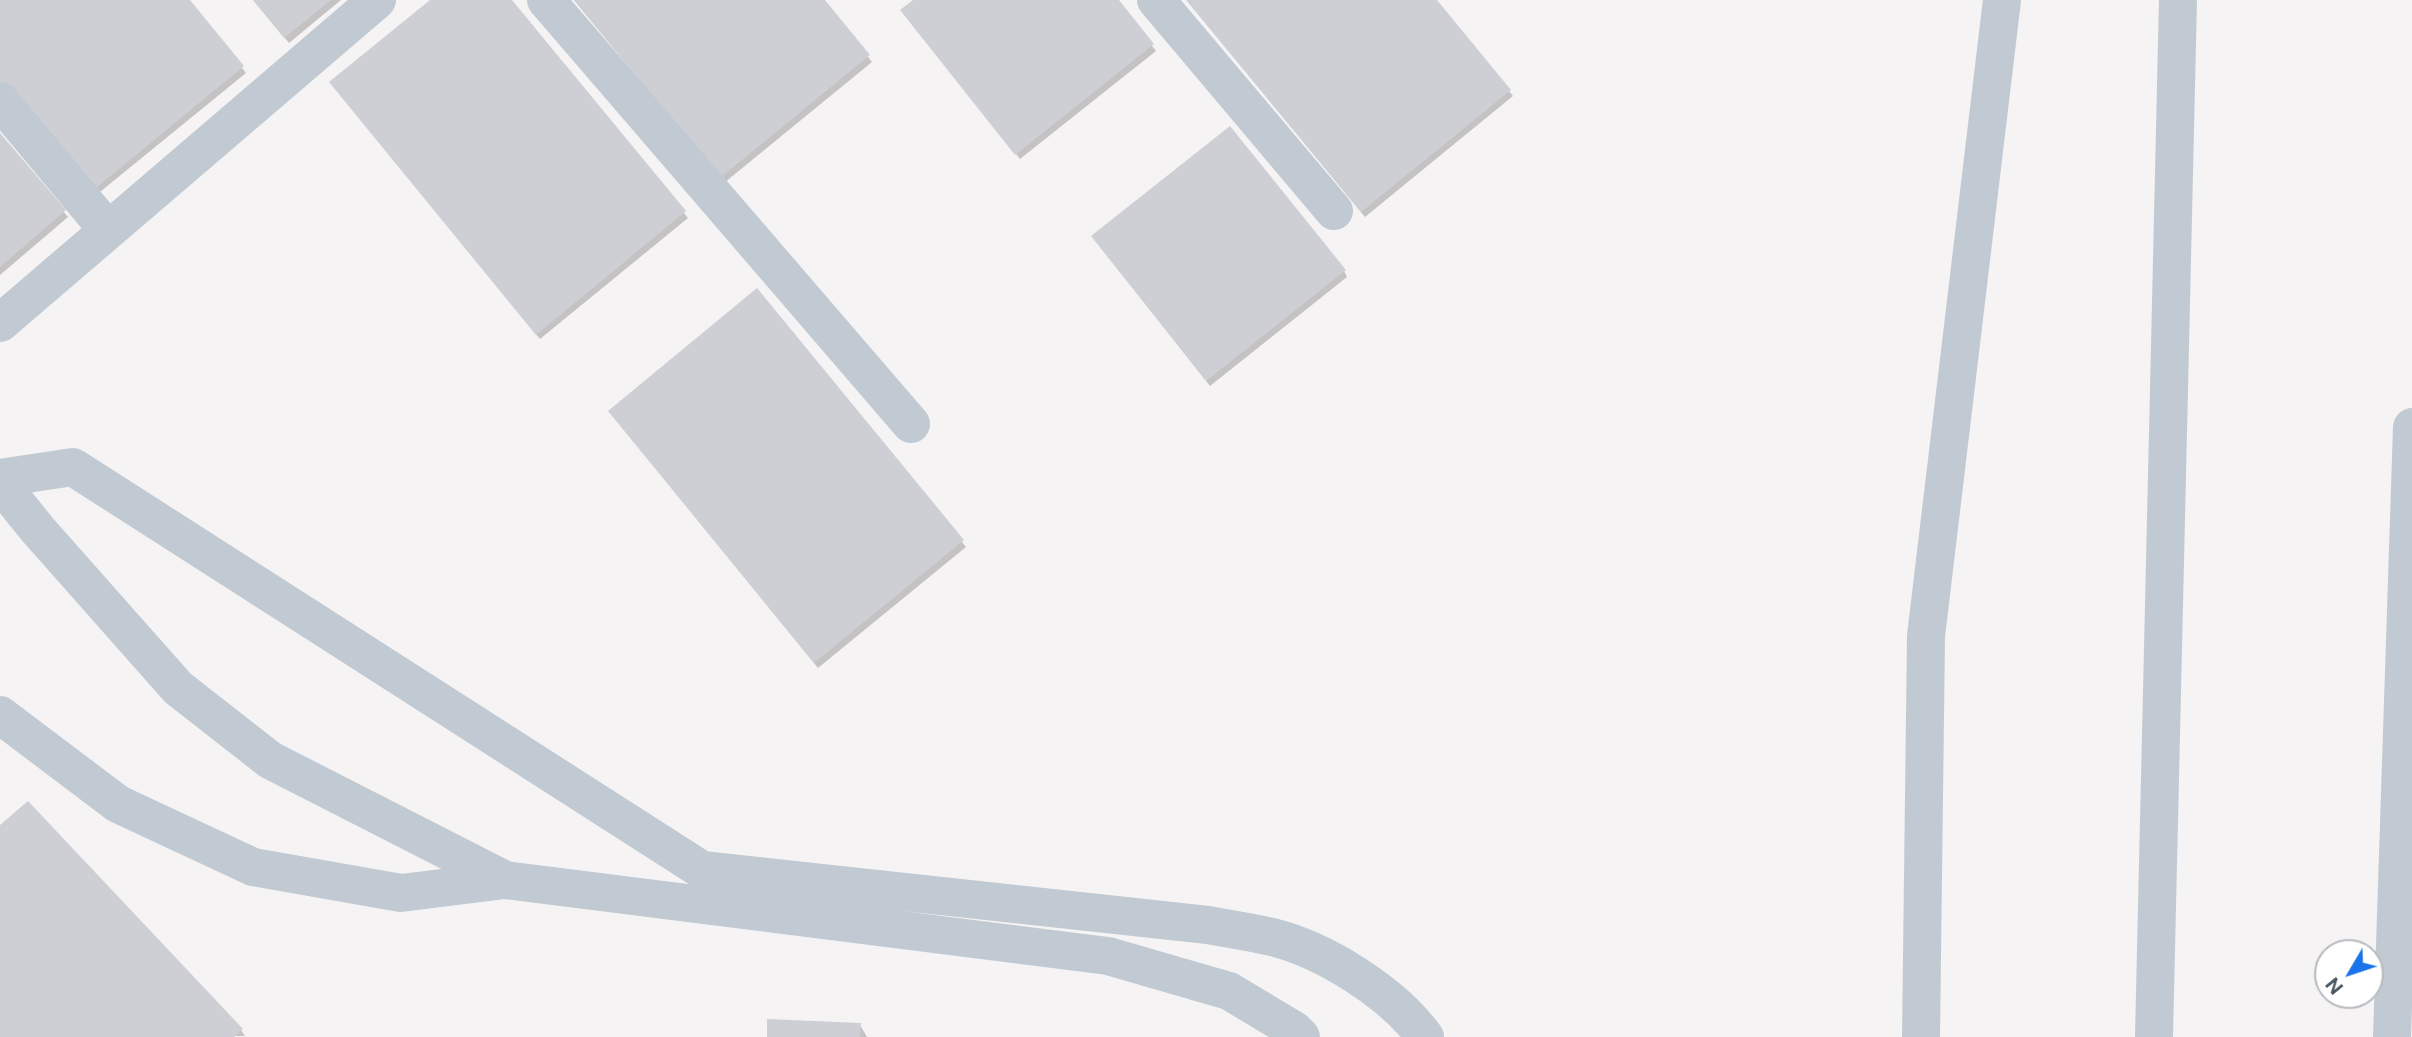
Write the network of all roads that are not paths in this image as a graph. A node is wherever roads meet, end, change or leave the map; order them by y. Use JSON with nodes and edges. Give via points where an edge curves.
{"nodes":[{"id":1,"x":377,"y":0,"type":"edge"},
{"id":2,"x":546,"y":0,"type":"edge"},
{"id":3,"x":1156,"y":0,"type":"edge"},
{"id":4,"x":2003,"y":0,"type":"edge"},
{"id":5,"x":2178,"y":0,"type":"edge"},
{"id":6,"x":0,"y":101,"type":"edge"},
{"id":7,"x":1334,"y":211,"type":"dead end"},
{"id":8,"x":107,"y":229,"type":"junction"},
{"id":9,"x":0,"y":323,"type":"edge"},
{"id":10,"x":911,"y":424,"type":"dead end"},
{"id":11,"x":2412,"y":427,"type":"edge"},
{"id":12,"x":0,"y":481,"type":"edge"},
{"id":13,"x":0,"y":512,"type":"edge"},
{"id":14,"x":38,"y":530,"type":"junction"},
{"id":15,"x":0,"y":715,"type":"edge"},
{"id":16,"x":505,"y":880,"type":"junction"},
{"id":17,"x":1301,"y":1037,"type":"edge"},
{"id":18,"x":1425,"y":1037,"type":"edge"},
{"id":19,"x":1921,"y":1037,"type":"edge"},
{"id":20,"x":2154,"y":1037,"type":"edge"},
{"id":21,"x":2392,"y":1037,"type":"edge"}],
"edges":[{"from":1,"to":8,"type":"street"},
{"from":2,"to":10,"type":"street"},
{"from":3,"to":7,"type":"street"},
{"from":4,"to":19,"type":"street","via":[[1926,636]]},
{"from":5,"to":20,"type":"street"},
{"from":6,"to":8,"type":"street"},
{"from":8,"to":9,"type":"street"},
{"from":11,"to":21,"type":"street"},
{"from":12,"to":14,"type":"street"},
{"from":12,"to":18,"type":"street","via":[[73,467],[702,870],[1208,925],[1275,938],[1324,957],[1374,985]]},
{"from":13,"to":14,"type":"street"},
{"from":14,"to":16,"type":"street","via":[[178,688],[271,760]]},
{"from":15,"to":16,"type":"street","via":[[118,804],[253,867],[401,893]]},
{"from":16,"to":17,"type":"street","via":[[1108,956],[1229,992]]}]}
